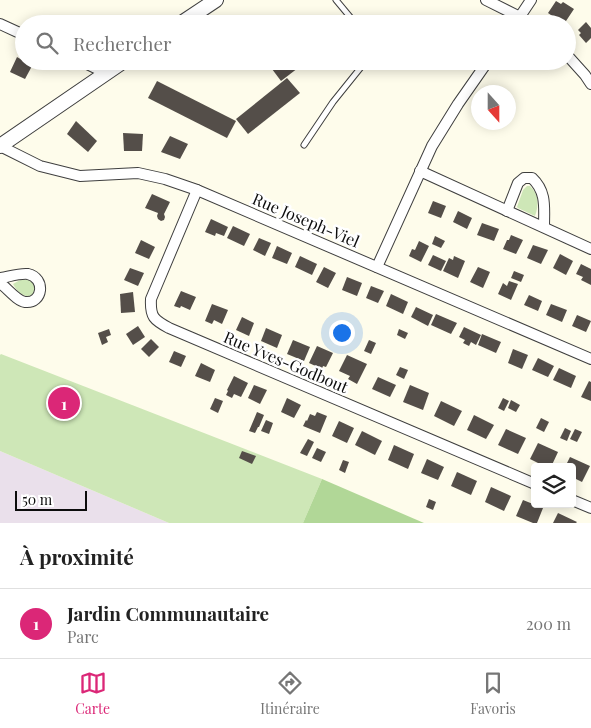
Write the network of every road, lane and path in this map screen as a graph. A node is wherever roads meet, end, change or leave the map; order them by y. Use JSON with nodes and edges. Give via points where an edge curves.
{"nodes":[{"id":1,"x":216,"y":0,"type":"edge"},
{"id":2,"x":336,"y":0,"type":"edge"},
{"id":3,"x":486,"y":0,"type":"edge"},
{"id":4,"x":531,"y":0,"type":"edge"},
{"id":5,"x":194,"y":15,"type":"edge"},
{"id":6,"x":348,"y":15,"type":"edge"},
{"id":7,"x":509,"y":15,"type":"edge"},
{"id":8,"x":520,"y":15,"type":"edge"},
{"id":9,"x":0,"y":24,"type":"edge"},
{"id":10,"x":15,"y":31,"type":"edge"},
{"id":11,"x":576,"y":65,"type":"edge"},
{"id":12,"x":100,"y":70,"type":"edge"},
{"id":13,"x":110,"y":70,"type":"edge"},
{"id":14,"x":359,"y":70,"type":"edge"},
{"id":15,"x":482,"y":70,"type":"edge"},
{"id":16,"x":106,"y":73,"type":"junction"},
{"id":17,"x":591,"y":84,"type":"edge"},
{"id":18,"x":304,"y":145,"type":"dead end"},
{"id":19,"x":0,"y":146,"type":"edge"},
{"id":20,"x":420,"y":171,"type":"junction"},
{"id":21,"x":197,"y":190,"type":"junction"},
{"id":22,"x":507,"y":211,"type":"junction"},
{"id":23,"x":544,"y":227,"type":"junction"},
{"id":24,"x":591,"y":249,"type":"edge"},
{"id":25,"x":377,"y":267,"type":"junction"},
{"id":26,"x":0,"y":278,"type":"edge"},
{"id":27,"x":0,"y":283,"type":"edge"},
{"id":28,"x":591,"y":359,"type":"edge"},
{"id":29,"x":531,"y":482,"type":"edge"},
{"id":30,"x":576,"y":502,"type":"edge"},
{"id":31,"x":591,"y":508,"type":"edge"}],
"edges":[{"from":1,"to":5,"type":"street"},
{"from":2,"to":6,"type":"lane"},
{"from":3,"to":7,"type":"street"},
{"from":4,"to":8,"type":"street"},
{"from":9,"to":10,"type":"street"},
{"from":11,"to":17,"type":"street"},
{"from":12,"to":16,"type":"street"},
{"from":13,"to":16,"type":"street"},
{"from":14,"to":18,"type":"lane","via":[[332,102]]},
{"from":15,"to":20,"type":"street","via":[[443,126]]},
{"from":16,"to":19,"type":"street"},
{"from":19,"to":21,"type":"street","name":"Rue Joseph-Viel","via":[[40,166],[80,176],[138,173]]},
{"from":20,"to":22,"type":"street"},
{"from":20,"to":25,"type":"street"},
{"from":21,"to":25,"type":"street","name":"Rue Joseph-Viel"},
{"from":21,"to":29,"type":"street","name":"Rue Yves-Godbout","via":[[151,299],[150,310],[156,320]]},
{"from":22,"to":23,"type":"street"},
{"from":22,"to":23,"type":"street","via":[[518,183],[524,178],[532,178],[544,200]]},
{"from":23,"to":24,"type":"street"},
{"from":25,"to":28,"type":"street","name":"Rue Joseph-Viel"},
{"from":26,"to":27,"type":"street","via":[[29,274],[37,278],[41,287],[37,298],[24,302]]},
{"from":30,"to":31,"type":"street"}]}
